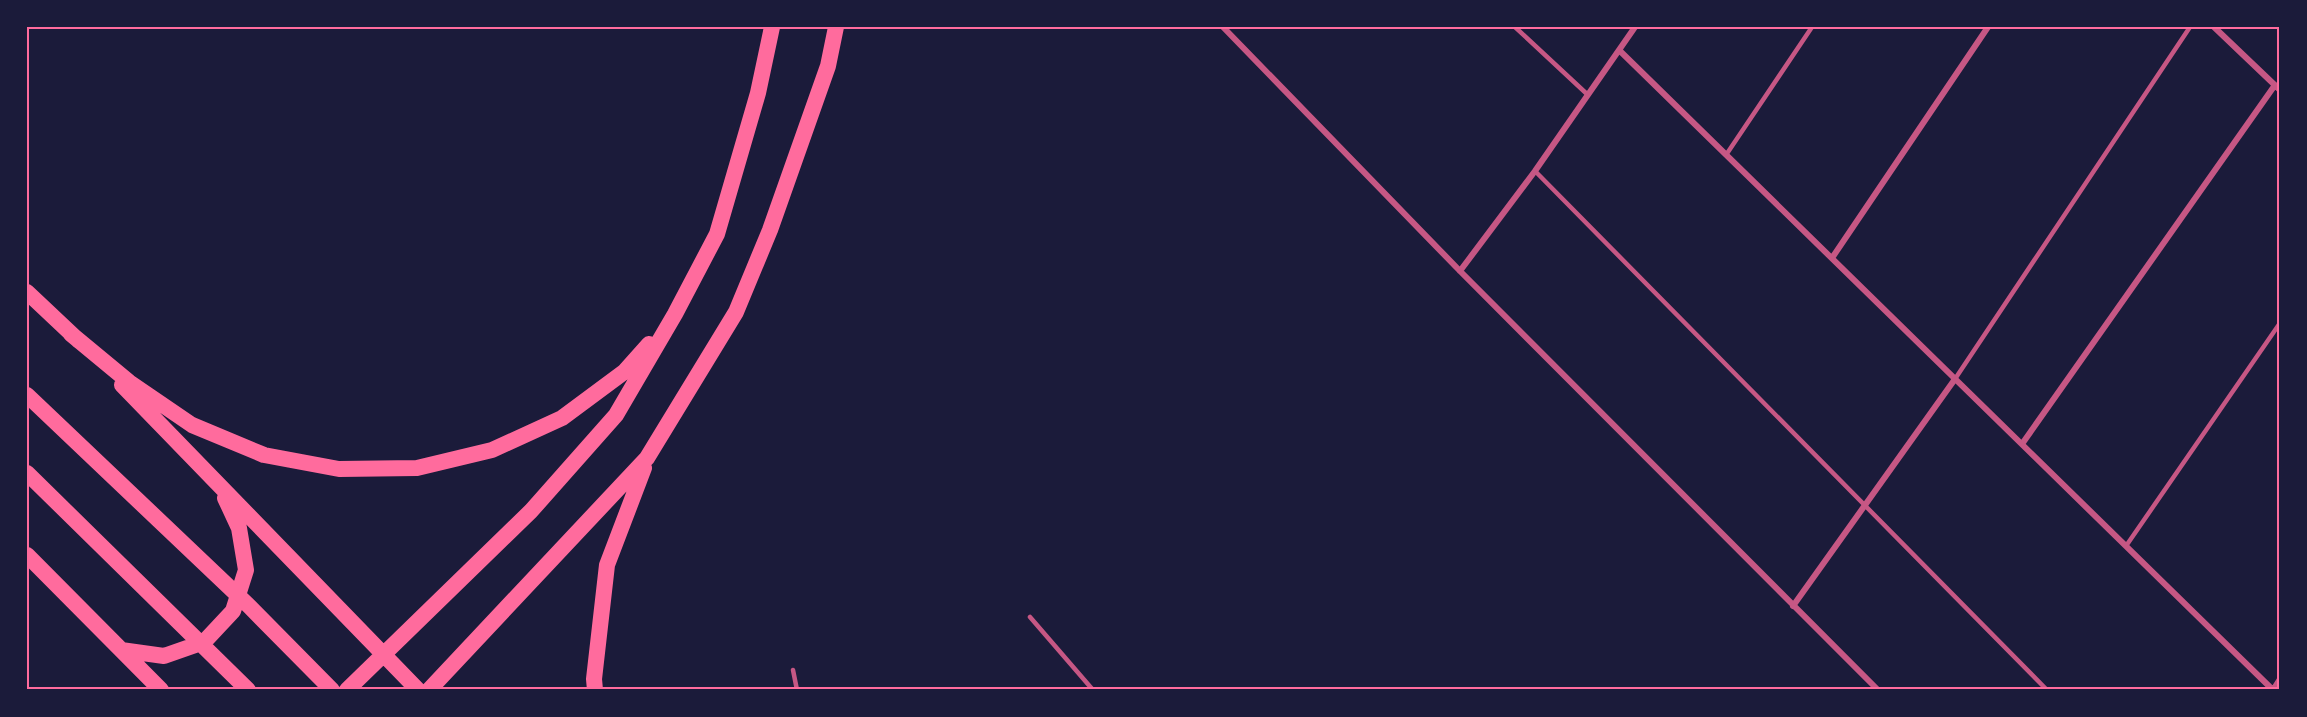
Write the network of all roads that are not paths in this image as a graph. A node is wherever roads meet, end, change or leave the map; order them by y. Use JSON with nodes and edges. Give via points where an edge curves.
{"nodes":[{"id":1,"x":772,"y":27,"type":"edge"},
{"id":2,"x":837,"y":27,"type":"edge"},
{"id":3,"x":1224,"y":27,"type":"edge"},
{"id":4,"x":1515,"y":27,"type":"edge"},
{"id":5,"x":1635,"y":27,"type":"edge"},
{"id":6,"x":1812,"y":27,"type":"edge"},
{"id":7,"x":1988,"y":27,"type":"edge"},
{"id":8,"x":2190,"y":27,"type":"edge"},
{"id":9,"x":2214,"y":27,"type":"edge"},
{"id":10,"x":1619,"y":50,"type":"junction"},
{"id":11,"x":2277,"y":87,"type":"edge"},
{"id":12,"x":1588,"y":95,"type":"junction"},
{"id":13,"x":1726,"y":155,"type":"junction"},
{"id":14,"x":1535,"y":171,"type":"junction"},
{"id":15,"x":1832,"y":258,"type":"junction"},
{"id":16,"x":1460,"y":271,"type":"junction"},
{"id":17,"x":27,"y":292,"type":"edge"},
{"id":18,"x":675,"y":314,"type":"junction"},
{"id":19,"x":2280,"y":324,"type":"edge"},
{"id":20,"x":71,"y":334,"type":"junction"},
{"id":21,"x":1955,"y":379,"type":"junction"},
{"id":22,"x":27,"y":395,"type":"edge"},
{"id":23,"x":2022,"y":444,"type":"junction"},
{"id":24,"x":647,"y":458,"type":"junction"},
{"id":25,"x":27,"y":473,"type":"edge"},
{"id":26,"x":220,"y":487,"type":"junction"},
{"id":27,"x":1865,"y":506,"type":"junction"},
{"id":28,"x":2126,"y":546,"type":"junction"},
{"id":29,"x":27,"y":555,"type":"edge"},
{"id":30,"x":1793,"y":606,"type":"junction"},
{"id":31,"x":1030,"y":617,"type":"dead end"},
{"id":32,"x":121,"y":650,"type":"junction"},
{"id":33,"x":384,"y":655,"type":"junction"},
{"id":34,"x":793,"y":670,"type":"dead end"},
{"id":35,"x":2280,"y":680,"type":"edge"},
{"id":36,"x":160,"y":690,"type":"edge"},
{"id":37,"x":248,"y":690,"type":"edge"},
{"id":38,"x":332,"y":690,"type":"edge"},
{"id":39,"x":347,"y":690,"type":"edge"},
{"id":40,"x":418,"y":690,"type":"edge"},
{"id":41,"x":429,"y":690,"type":"edge"},
{"id":42,"x":595,"y":690,"type":"edge"},
{"id":43,"x":797,"y":690,"type":"edge"},
{"id":44,"x":1093,"y":690,"type":"edge"},
{"id":45,"x":1878,"y":690,"type":"edge"},
{"id":46,"x":2047,"y":690,"type":"edge"},
{"id":47,"x":2273,"y":690,"type":"edge"}],
"edges":[{"from":1,"to":18,"type":"highway","via":[[758,93],[717,234]]},
{"from":2,"to":24,"type":"highway","via":[[828,66],[770,230],[736,312]]},
{"from":3,"to":16,"type":"street"},
{"from":4,"to":12,"type":"lane"},
{"from":5,"to":10,"type":"street"},
{"from":6,"to":13,"type":"lane"},
{"from":7,"to":15,"type":"street"},
{"from":8,"to":21,"type":"lane"},
{"from":9,"to":11,"type":"street"},
{"from":10,"to":12,"type":"street"},
{"from":10,"to":13,"type":"street"},
{"from":11,"to":23,"type":"street"},
{"from":12,"to":14,"type":"street"},
{"from":13,"to":15,"type":"street"},
{"from":14,"to":16,"type":"street"},
{"from":14,"to":27,"type":"lane"},
{"from":15,"to":21,"type":"street"},
{"from":16,"to":30,"type":"street"},
{"from":17,"to":20,"type":"highway"},
{"from":18,"to":20,"type":"highway","via":[[624,372],[562,418],[492,450],[417,468],[339,469],[264,455],[192,425],[129,382]]},
{"from":18,"to":33,"type":"highway","via":[[616,415],[531,510]]},
{"from":19,"to":28,"type":"lane"},
{"from":20,"to":26,"type":"highway"},
{"from":21,"to":23,"type":"street"},
{"from":21,"to":27,"type":"street"},
{"from":22,"to":38,"type":"highway","via":[[248,604]]},
{"from":23,"to":28,"type":"street"},
{"from":24,"to":41,"type":"highway"},
{"from":24,"to":42,"type":"highway","via":[[607,565]]},
{"from":25,"to":37,"type":"highway"},
{"from":26,"to":32,"type":"highway","via":[[239,528],[246,570],[233,611],[204,642],[164,656]]},
{"from":26,"to":33,"type":"highway"},
{"from":27,"to":30,"type":"street"},
{"from":27,"to":46,"type":"lane"},
{"from":28,"to":47,"type":"street"},
{"from":29,"to":32,"type":"highway"},
{"from":30,"to":45,"type":"street"},
{"from":31,"to":44,"type":"lane"},
{"from":32,"to":36,"type":"highway"},
{"from":33,"to":39,"type":"highway"},
{"from":33,"to":40,"type":"highway"},
{"from":34,"to":43,"type":"lane"},
{"from":35,"to":47,"type":"street"}]}
